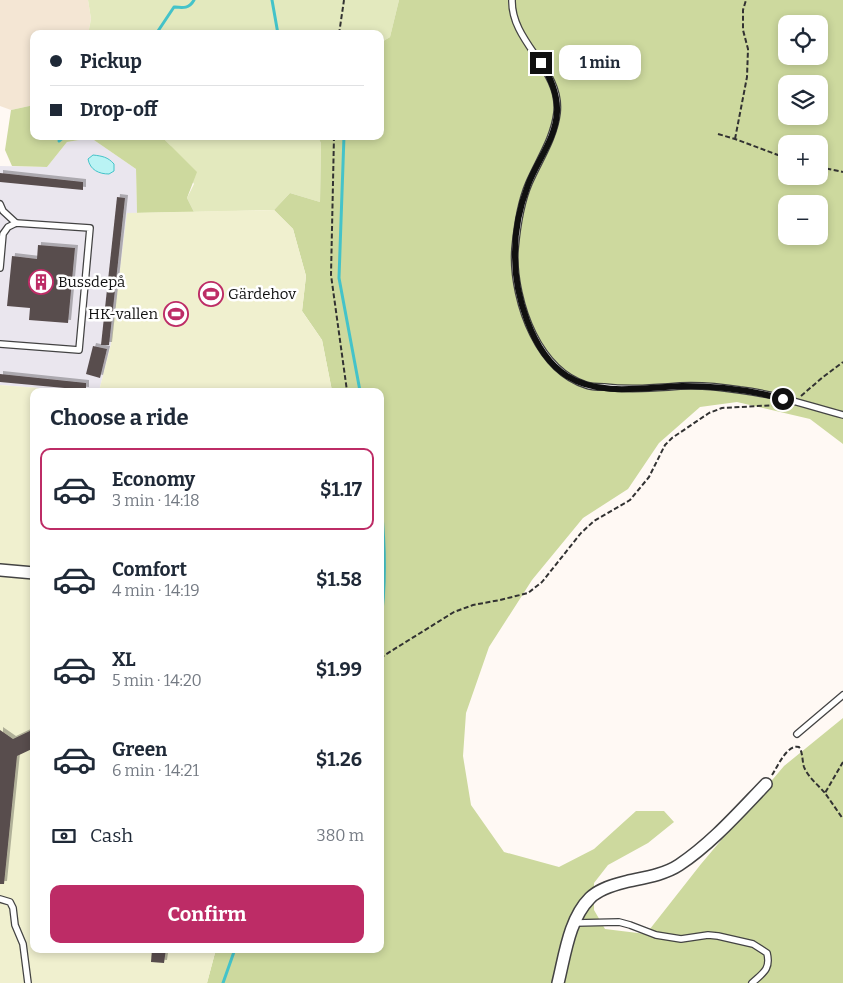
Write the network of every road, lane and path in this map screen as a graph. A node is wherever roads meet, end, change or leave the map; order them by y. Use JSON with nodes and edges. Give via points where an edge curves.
{"nodes":[{"id":1,"x":344,"y":0,"type":"edge"},
{"id":2,"x":512,"y":0,"type":"edge"},
{"id":3,"x":746,"y":0,"type":"edge"},
{"id":4,"x":340,"y":30,"type":"edge"},
{"id":5,"x":718,"y":134,"type":"dead end"},
{"id":6,"x":735,"y":139,"type":"junction"},
{"id":7,"x":334,"y":140,"type":"edge"},
{"id":8,"x":778,"y":155,"type":"edge"},
{"id":9,"x":828,"y":169,"type":"edge"},
{"id":10,"x":843,"y":172,"type":"edge"},
{"id":11,"x":0,"y":204,"type":"edge"},
{"id":12,"x":16,"y":224,"type":"junction"},
{"id":13,"x":0,"y":227,"type":"edge"},
{"id":14,"x":3,"y":234,"type":"junction"},
{"id":15,"x":0,"y":268,"type":"edge"},
{"id":16,"x":0,"y":344,"type":"edge"},
{"id":17,"x":843,"y":362,"type":"edge"},
{"id":18,"x":347,"y":388,"type":"edge"},
{"id":19,"x":794,"y":402,"type":"junction"},
{"id":20,"x":843,"y":415,"type":"edge"},
{"id":21,"x":0,"y":570,"type":"edge"},
{"id":22,"x":30,"y":573,"type":"edge"},
{"id":23,"x":384,"y":656,"type":"edge"},
{"id":24,"x":843,"y":695,"type":"edge"},
{"id":25,"x":797,"y":734,"type":"dead end"},
{"id":26,"x":843,"y":762,"type":"edge"},
{"id":27,"x":766,"y":784,"type":"joint"},
{"id":28,"x":825,"y":793,"type":"junction"},
{"id":29,"x":843,"y":819,"type":"edge"},
{"id":30,"x":0,"y":898,"type":"edge"},
{"id":31,"x":574,"y":923,"type":"junction"},
{"id":32,"x":28,"y":983,"type":"edge"},
{"id":33,"x":558,"y":983,"type":"edge"},
{"id":34,"x":752,"y":983,"type":"edge"}],
"edges":[{"from":1,"to":4,"type":"path"},
{"from":2,"to":19,"type":"lane","via":[[514,18],[522,36],[546,71],[555,92],[557,112],[551,138],[528,185],[519,215],[515,252],[517,283],[527,322],[539,346],[567,376],[586,386],[740,390]]},
{"from":3,"to":6,"type":"path","via":[[743,30],[748,49],[747,77]]},
{"from":5,"to":6,"type":"path"},
{"from":6,"to":8,"type":"path"},
{"from":7,"to":18,"type":"path","via":[[331,275]]},
{"from":9,"to":10,"type":"path"},
{"from":11,"to":12,"type":"lane","via":[[2,211]]},
{"from":12,"to":14,"type":"lane"},
{"from":12,"to":16,"type":"lane","via":[[90,228],[79,350]]},
{"from":13,"to":14,"type":"lane"},
{"from":14,"to":15,"type":"lane"},
{"from":17,"to":19,"type":"path"},
{"from":19,"to":20,"type":"lane"},
{"from":19,"to":23,"type":"path","via":[[767,407],[722,408],[709,413],[672,438],[649,477],[630,500],[581,532],[542,582],[528,592],[454,612]]},
{"from":21,"to":22,"type":"street"},
{"from":24,"to":25,"type":"lane"},
{"from":26,"to":28,"type":"path"},
{"from":27,"to":28,"type":"path","via":[[789,748],[796,746],[801,751],[808,773]]},
{"from":27,"to":31,"type":"street","via":[[705,846],[677,866],[601,890],[590,897]]},
{"from":28,"to":29,"type":"path"},
{"from":30,"to":32,"type":"lane","via":[[10,902],[13,908],[15,925],[23,944]]},
{"from":31,"to":33,"type":"street"},
{"from":31,"to":34,"type":"lane","via":[[619,922],[666,937],[681,939],[708,935],[753,944],[767,953],[769,964],[767,970]]}]}
